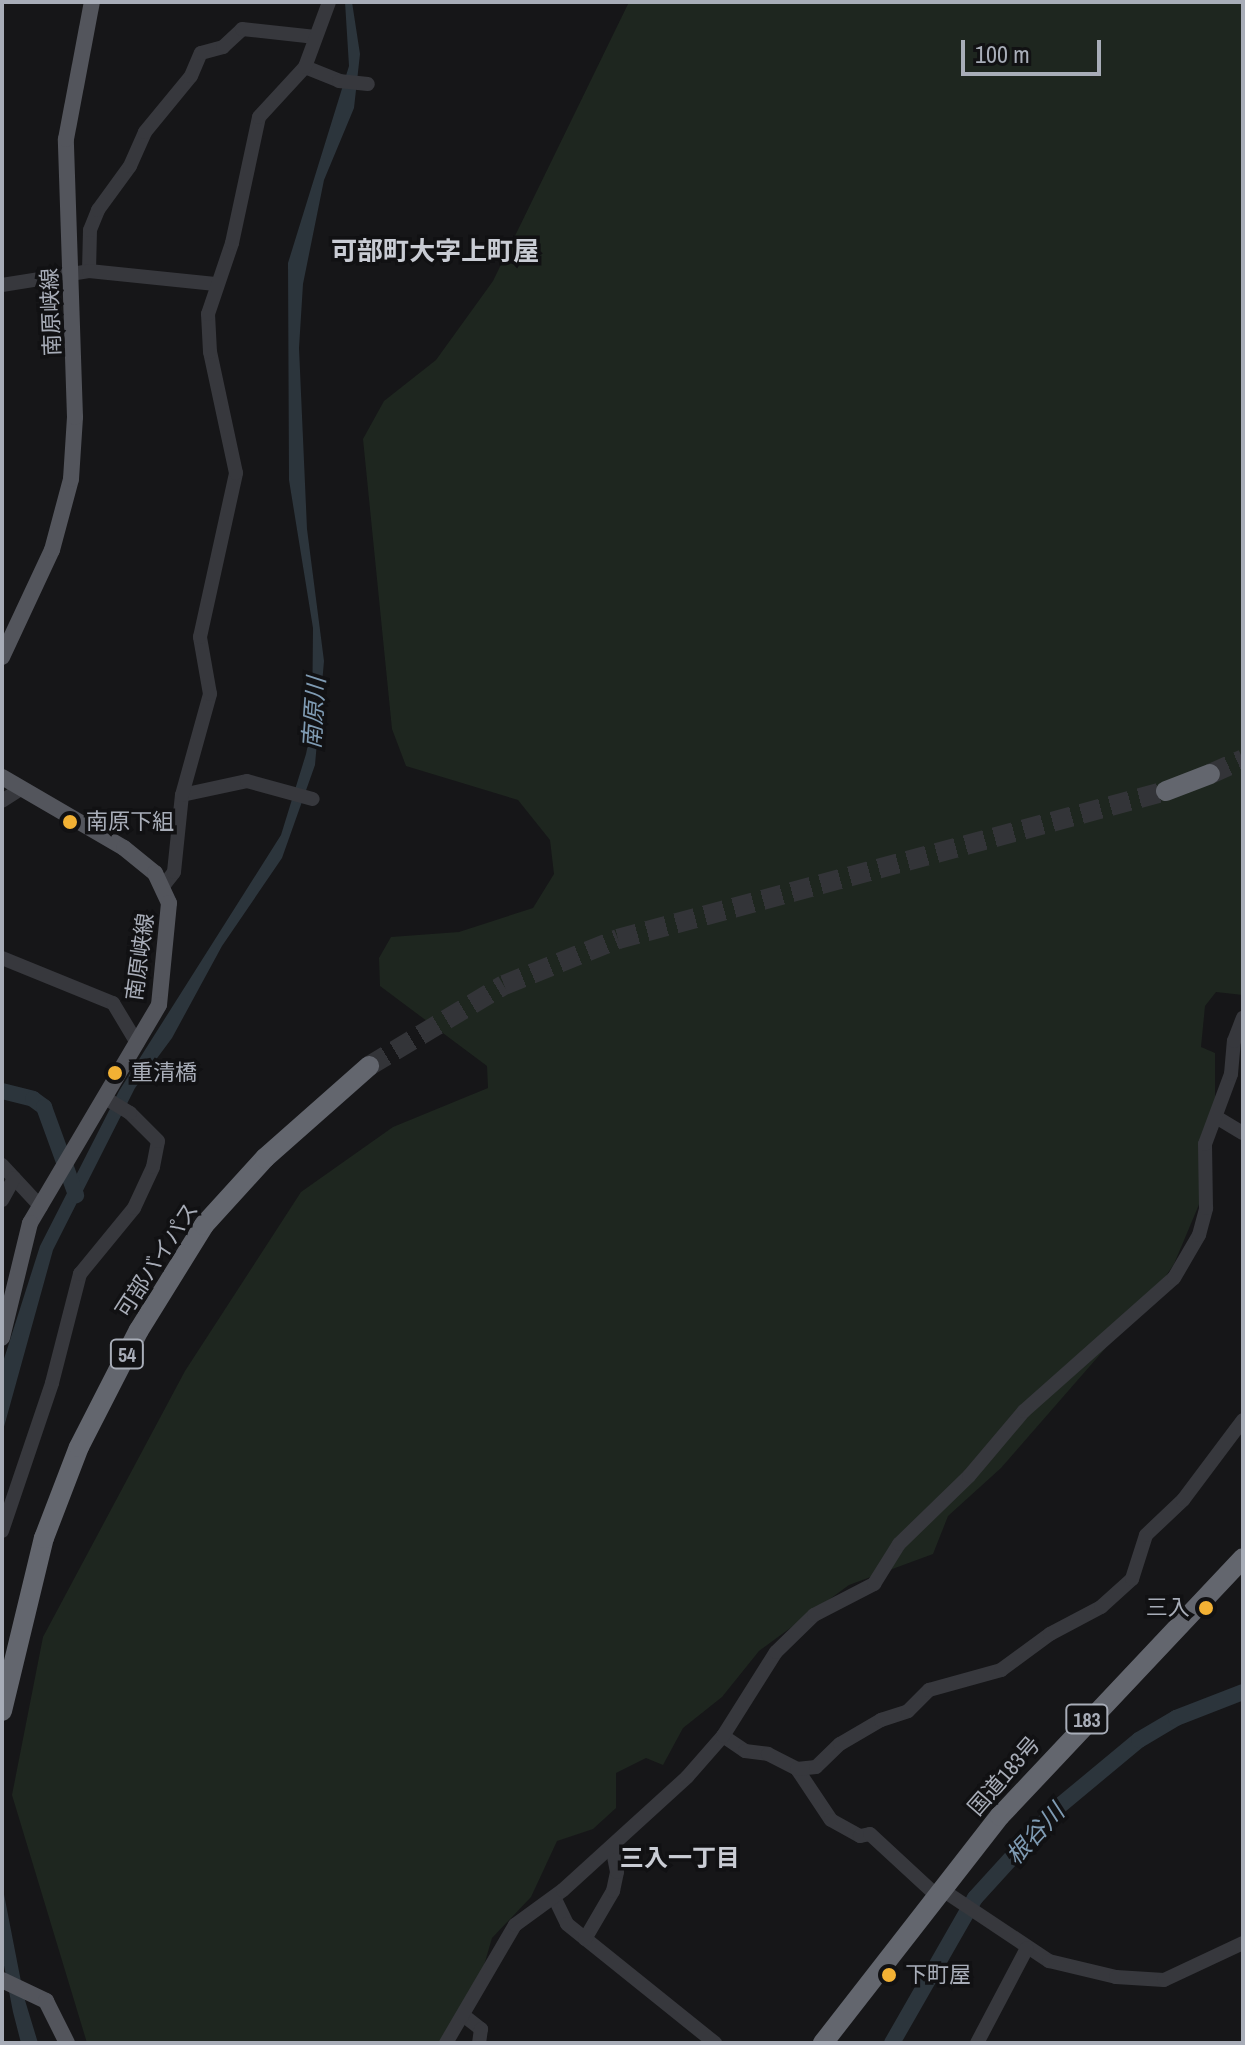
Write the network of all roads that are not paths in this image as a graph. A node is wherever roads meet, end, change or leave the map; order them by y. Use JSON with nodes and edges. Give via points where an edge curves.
{"nodes":[{"id":1,"x":92,"y":2,"type":"edge"},
{"id":2,"x":329,"y":2,"type":"edge"},
{"id":3,"x":316,"y":37,"type":"junction"},
{"id":4,"x":305,"y":67,"type":"junction"},
{"id":5,"x":368,"y":84,"type":"dead end"},
{"id":6,"x":80,"y":272,"type":"junction"},
{"id":7,"x":215,"y":284,"type":"junction"},
{"id":8,"x":2,"y":285,"type":"edge"},
{"id":9,"x":2,"y":657,"type":"edge"},
{"id":10,"x":1210,"y":774,"type":"tunnel mouth"},
{"id":11,"x":2,"y":777,"type":"edge"},
{"id":12,"x":19,"y":790,"type":"junction"},
{"id":13,"x":1166,"y":791,"type":"tunnel mouth"},
{"id":14,"x":182,"y":795,"type":"junction"},
{"id":15,"x":313,"y":799,"type":"dead end"},
{"id":16,"x":2,"y":801,"type":"edge"},
{"id":17,"x":164,"y":885,"type":"junction"},
{"id":18,"x":2,"y":958,"type":"edge"},
{"id":19,"x":1243,"y":1018,"type":"edge"},
{"id":20,"x":137,"y":1043,"type":"junction"},
{"id":21,"x":369,"y":1066,"type":"tunnel mouth"},
{"id":22,"x":108,"y":1100,"type":"junction"},
{"id":23,"x":1216,"y":1117,"type":"junction"},
{"id":24,"x":1243,"y":1133,"type":"edge"},
{"id":25,"x":2,"y":1165,"type":"edge"},
{"id":26,"x":14,"y":1178,"type":"junction"},
{"id":27,"x":2,"y":1200,"type":"edge"},
{"id":28,"x":41,"y":1207,"type":"junction"},
{"id":29,"x":4,"y":1310,"type":"edge"},
{"id":30,"x":2,"y":1338,"type":"edge"},
{"id":31,"x":1243,"y":1420,"type":"edge"},
{"id":32,"x":2,"y":1531,"type":"edge"},
{"id":33,"x":1243,"y":1558,"type":"edge"},
{"id":34,"x":2,"y":1711,"type":"edge"},
{"id":35,"x":723,"y":1736,"type":"junction"},
{"id":36,"x":797,"y":1769,"type":"junction"},
{"id":37,"x":612,"y":1847,"type":"junction"},
{"id":38,"x":938,"y":1892,"type":"junction"},
{"id":39,"x":554,"y":1897,"type":"junction"},
{"id":40,"x":585,"y":1939,"type":"junction"},
{"id":41,"x":1243,"y":1943,"type":"edge"},
{"id":42,"x":1023,"y":1945,"type":"junction"},
{"id":43,"x":2,"y":1980,"type":"edge"},
{"id":44,"x":463,"y":2015,"type":"junction"},
{"id":45,"x":67,"y":2043,"type":"edge"},
{"id":46,"x":446,"y":2043,"type":"edge"},
{"id":47,"x":479,"y":2043,"type":"edge"},
{"id":48,"x":715,"y":2043,"type":"edge"},
{"id":49,"x":823,"y":2043,"type":"edge"},
{"id":50,"x":977,"y":2043,"type":"edge"}],
"edges":[{"from":1,"to":6,"type":"main road","name":"南原峡線","via":[[66,139]]},
{"from":2,"to":3,"type":"street"},
{"from":3,"to":4,"type":"street"},
{"from":3,"to":6,"type":"street","via":[[242,29],[223,47],[201,53],[191,76],[145,132],[130,166],[98,210]]},
{"from":4,"to":5,"type":"street","via":[[339,81]]},
{"from":4,"to":7,"type":"street","via":[[259,117],[232,243]]},
{"from":6,"to":7,"type":"street"},
{"from":6,"to":8,"type":"street","via":[[58,280]]},
{"from":6,"to":9,"type":"main road","name":"南原峡線","via":[[71,479],[52,550]]},
{"from":7,"to":14,"type":"street","via":[[208,314],[210,352],[236,473],[200,637],[210,694]]},
{"from":10,"to":13,"type":"highway"},
{"from":11,"to":12,"type":"main road","name":"南原峡線"},
{"from":12,"to":16,"type":"street"},
{"from":12,"to":17,"type":"main road","name":"南原峡線","via":[[124,848]]},
{"from":14,"to":15,"type":"street","via":[[247,781]]},
{"from":14,"to":17,"type":"street","via":[[174,872]]},
{"from":17,"to":20,"type":"main road","name":"南原峡線","via":[[169,903],[161,992]]},
{"from":18,"to":20,"type":"street","via":[[113,1003]]},
{"from":19,"to":23,"type":"street"},
{"from":20,"to":22,"type":"main road","name":"南原峡線"},
{"from":21,"to":34,"type":"highway","name":"可部バイパス","number":"54","via":[[265,1158],[204,1225],[139,1330],[79,1447],[44,1538]]},
{"from":22,"to":28,"type":"main road","name":"南原峡線"},
{"from":22,"to":32,"type":"street","via":[[158,1141],[153,1167],[134,1208],[80,1274],[52,1383]]},
{"from":23,"to":24,"type":"street"},
{"from":23,"to":35,"type":"street","via":[[1205,1144],[1206,1208],[1199,1235],[1174,1278],[1024,1411],[969,1476],[899,1544],[874,1584],[814,1615],[776,1652]]},
{"from":25,"to":26,"type":"street"},
{"from":26,"to":27,"type":"street"},
{"from":26,"to":28,"type":"street"},
{"from":28,"to":29,"type":"main road","name":"南原峡線","via":[[30,1223]]},
{"from":29,"to":30,"type":"main road","name":"南原峡線"},
{"from":31,"to":36,"type":"street","via":[[1183,1500],[1146,1535],[1132,1579],[1101,1607],[1050,1634],[1001,1670],[929,1690],[908,1711],[840,1744],[816,1767]]},
{"from":33,"to":38,"type":"highway","name":"国道183号","number":"183","via":[[1059,1748]]},
{"from":35,"to":36,"type":"street","via":[[745,1751],[768,1754]]},
{"from":35,"to":37,"type":"street"},
{"from":36,"to":38,"type":"street","via":[[831,1820],[860,1836],[870,1834]]},
{"from":37,"to":39,"type":"street"},
{"from":37,"to":40,"type":"street","via":[[617,1872],[613,1891]]},
{"from":38,"to":42,"type":"street"},
{"from":38,"to":49,"type":"highway","name":"国道183号","number":"183"},
{"from":39,"to":40,"type":"street","via":[[567,1924]]},
{"from":39,"to":44,"type":"street","via":[[501,1942]]},
{"from":40,"to":48,"type":"street"},
{"from":41,"to":42,"type":"street","via":[[1184,1974],[1146,1982],[1081,1971]]},
{"from":42,"to":50,"type":"street"},
{"from":43,"to":45,"type":"main road","via":[[35,1993],[56,2013]]},
{"from":44,"to":46,"type":"street"},
{"from":44,"to":47,"type":"street","via":[[481,2029]]}]}
